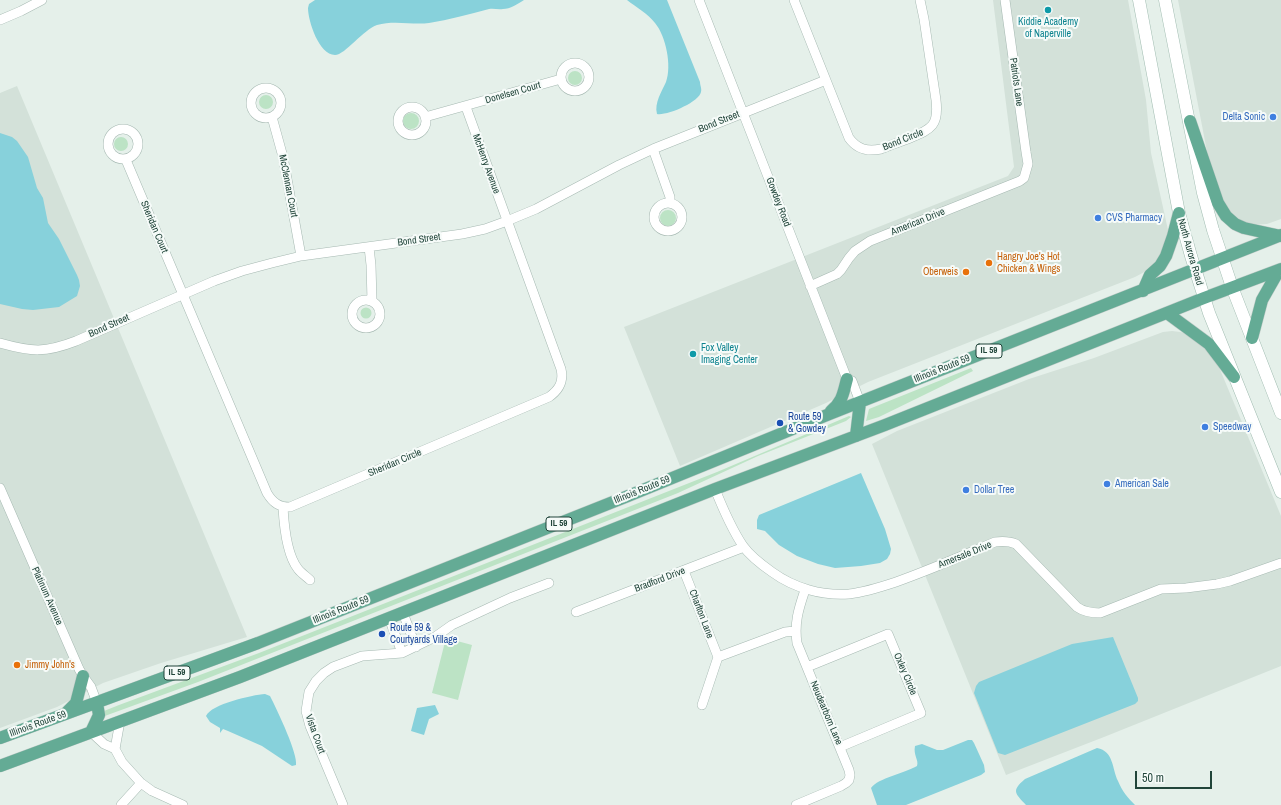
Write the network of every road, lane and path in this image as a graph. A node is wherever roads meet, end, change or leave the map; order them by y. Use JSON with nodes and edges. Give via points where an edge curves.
{"nodes":[{"id":1,"x":42,"y":0,"type":"edge"},
{"id":2,"x":699,"y":0,"type":"edge"},
{"id":3,"x":794,"y":0,"type":"edge"},
{"id":4,"x":920,"y":0,"type":"edge"},
{"id":5,"x":1005,"y":0,"type":"edge"},
{"id":6,"x":1139,"y":0,"type":"edge"},
{"id":7,"x":1165,"y":0,"type":"edge"},
{"id":8,"x":33,"y":2,"type":"edge"},
{"id":9,"x":0,"y":20,"type":"edge"},
{"id":10,"x":561,"y":79,"type":"dead end"},
{"id":11,"x":826,"y":80,"type":"junction"},
{"id":12,"x":466,"y":107,"type":"junction"},
{"id":13,"x":744,"y":113,"type":"junction"},
{"id":14,"x":272,"y":117,"type":"dead end"},
{"id":15,"x":425,"y":117,"type":"dead end"},
{"id":16,"x":1190,"y":121,"type":"junction"},
{"id":17,"x":653,"y":149,"type":"junction"},
{"id":18,"x":126,"y":160,"type":"dead end"},
{"id":19,"x":1028,"y":164,"type":"joint"},
{"id":20,"x":670,"y":203,"type":"dead end"},
{"id":21,"x":1179,"y":213,"type":"junction"},
{"id":22,"x":507,"y":222,"type":"junction"},
{"id":23,"x":1281,"y":235,"type":"edge"},
{"id":24,"x":369,"y":247,"type":"junction"},
{"id":25,"x":301,"y":256,"type":"junction"},
{"id":26,"x":1222,"y":259,"type":"junction"},
{"id":27,"x":1195,"y":270,"type":"junction"},
{"id":28,"x":1280,"y":270,"type":"edge"},
{"id":29,"x":810,"y":286,"type":"junction"},
{"id":30,"x":1232,"y":287,"type":"junction"},
{"id":31,"x":1143,"y":291,"type":"junction"},
{"id":32,"x":183,"y":294,"type":"junction"},
{"id":33,"x":1204,"y":298,"type":"junction"},
{"id":34,"x":372,"y":301,"type":"dead end"},
{"id":35,"x":1166,"y":313,"type":"junction"},
{"id":36,"x":1252,"y":338,"type":"junction"},
{"id":37,"x":0,"y":343,"type":"edge"},
{"id":38,"x":1234,"y":377,"type":"junction"},
{"id":39,"x":847,"y":379,"type":"junction"},
{"id":40,"x":860,"y":402,"type":"junction"},
{"id":41,"x":1281,"y":412,"type":"edge"},
{"id":42,"x":827,"y":415,"type":"junction"},
{"id":43,"x":856,"y":436,"type":"junction"},
{"id":44,"x":0,"y":488,"type":"edge"},
{"id":45,"x":715,"y":489,"type":"junction"},
{"id":46,"x":1281,"y":492,"type":"edge"},
{"id":47,"x":283,"y":507,"type":"junction"},
{"id":48,"x":744,"y":548,"type":"junction"},
{"id":49,"x":1281,"y":563,"type":"edge"},
{"id":50,"x":684,"y":571,"type":"junction"},
{"id":51,"x":310,"y":580,"type":"dead end"},
{"id":52,"x":549,"y":583,"type":"dead end"},
{"id":53,"x":805,"y":590,"type":"junction"},
{"id":54,"x":576,"y":612,"type":"dead end"},
{"id":55,"x":403,"y":613,"type":"junction"},
{"id":56,"x":389,"y":618,"type":"junction"},
{"id":57,"x":795,"y":631,"type":"junction"},
{"id":58,"x":416,"y":647,"type":"junction"},
{"id":59,"x":402,"y":654,"type":"junction"},
{"id":60,"x":718,"y":657,"type":"junction"},
{"id":61,"x":807,"y":667,"type":"junction"},
{"id":62,"x":83,"y":676,"type":"junction"},
{"id":63,"x":97,"y":703,"type":"junction"},
{"id":64,"x":702,"y":705,"type":"dead end"},
{"id":65,"x":64,"y":714,"type":"junction"},
{"id":66,"x":120,"y":721,"type":"junction"},
{"id":67,"x":91,"y":732,"type":"junction"},
{"id":68,"x":0,"y":738,"type":"edge"},
{"id":69,"x":840,"y":747,"type":"junction"},
{"id":70,"x":115,"y":749,"type":"junction"},
{"id":71,"x":0,"y":766,"type":"edge"},
{"id":72,"x":141,"y":783,"type":"junction"},
{"id":73,"x":121,"y":805,"type":"edge"},
{"id":74,"x":184,"y":805,"type":"edge"},
{"id":75,"x":343,"y":805,"type":"edge"},
{"id":76,"x":796,"y":805,"type":"edge"}],
"edges":[{"from":1,"to":8,"type":"street"},
{"from":2,"to":13,"type":"street","name":"Gowdey Road"},
{"from":3,"to":11,"type":"street","name":"Bond Circle"},
{"from":4,"to":11,"type":"street","name":"Bond Circle","via":[[937,111],[931,127],[881,149],[861,148],[848,138]]},
{"from":5,"to":19,"type":"street","name":"Patriots Lane"},
{"from":6,"to":21,"type":"main road","name":"North Aurora Road"},
{"from":7,"to":16,"type":"main road"},
{"from":8,"to":9,"type":"street"},
{"from":10,"to":12,"type":"street","name":"Donelsen Court"},
{"from":11,"to":13,"type":"street","name":"Bond Street"},
{"from":12,"to":15,"type":"street","name":"Donelsen Court"},
{"from":12,"to":22,"type":"street","name":"McHenry Avenue"},
{"from":13,"to":17,"type":"street","name":"Bond Street"},
{"from":13,"to":29,"type":"street","name":"Gowdey Road"},
{"from":14,"to":25,"type":"street","name":"McClennan Court","via":[[284,157]]},
{"from":16,"to":23,"type":"main road","via":[[1218,203],[1226,216],[1244,228]]},
{"from":16,"to":26,"type":"main road","via":[[1203,193]]},
{"from":17,"to":20,"type":"street"},
{"from":17,"to":22,"type":"street","name":"Bond Street"},
{"from":18,"to":32,"type":"street","name":"Sheridan Court"},
{"from":19,"to":29,"type":"street","name":"American Drive","via":[[1024,178],[1020,181],[870,241],[855,251],[837,274]]},
{"from":21,"to":27,"type":"main road","name":"North Aurora Road"},
{"from":21,"to":31,"type":"main road","via":[[1166,256],[1150,275]]},
{"from":22,"to":24,"type":"street","name":"Bond Street","via":[[462,234]]},
{"from":22,"to":47,"type":"street","name":"Sheridan Circle","via":[[561,369],[562,380],[557,390],[549,397],[298,505]]},
{"from":23,"to":26,"type":"main road","name":"Illinois Route 59","number":"IL 59"},
{"from":24,"to":25,"type":"street","name":"Bond Street"},
{"from":24,"to":34,"type":"street"},
{"from":25,"to":32,"type":"street","name":"Bond Street","via":[[242,271]]},
{"from":26,"to":27,"type":"main road","name":"Illinois Route 59","number":"IL 59"},
{"from":26,"to":30,"type":"main road"},
{"from":27,"to":31,"type":"main road","name":"Illinois Route 59","number":"IL 59"},
{"from":27,"to":33,"type":"main road","name":"North Aurora Road"},
{"from":28,"to":30,"type":"main road","number":"IL 59"},
{"from":28,"to":36,"type":"main road","via":[[1262,300]]},
{"from":29,"to":39,"type":"street","name":"Gowdey Road"},
{"from":30,"to":33,"type":"main road","number":"IL 59"},
{"from":30,"to":36,"type":"main road"},
{"from":31,"to":40,"type":"main road","name":"Illinois Route 59","number":"IL 59"},
{"from":32,"to":37,"type":"street","name":"Bond Street","via":[[58,348],[22,349]]},
{"from":32,"to":47,"type":"street","via":[[267,493],[274,502]]},
{"from":33,"to":35,"type":"main road","number":"IL 59"},
{"from":33,"to":38,"type":"main road","name":"North Aurora Road"},
{"from":35,"to":38,"type":"main road","via":[[1209,344]]},
{"from":35,"to":43,"type":"main road","number":"IL 59"},
{"from":36,"to":41,"type":"main road"},
{"from":38,"to":46,"type":"main road","name":"North Aurora Road"},
{"from":39,"to":40,"type":"street","name":"Gowdey Road","via":[[852,381]]},
{"from":39,"to":42,"type":"main road","via":[[843,397],[838,406]]},
{"from":40,"to":42,"type":"main road","name":"Illinois Route 59","number":"IL 59"},
{"from":40,"to":43,"type":"main road"},
{"from":42,"to":63,"type":"main road","name":"Illinois Route 59","number":"IL 59","via":[[265,640]]},
{"from":43,"to":45,"type":"main road","number":"IL 59"},
{"from":44,"to":62,"type":"street","name":"Platinum Avenue"},
{"from":45,"to":48,"type":"street","name":"Amersale Drive"},
{"from":45,"to":55,"type":"main road","number":"IL 59"},
{"from":47,"to":51,"type":"street","via":[[291,557],[299,570]]},
{"from":48,"to":50,"type":"street","name":"Bradford Drive"},
{"from":48,"to":53,"type":"street","name":"Amersale Drive","via":[[777,576]]},
{"from":49,"to":53,"type":"street","name":"Amersale Drive","via":[[1217,584],[1161,589],[1100,613],[1082,611],[1016,544],[1002,541],[872,590],[849,594]]},
{"from":50,"to":54,"type":"street","name":"Bradford Drive"},
{"from":50,"to":60,"type":"street","name":"Charlton Lane"},
{"from":52,"to":58,"type":"street","name":"Vista Court","via":[[452,625]]},
{"from":53,"to":57,"type":"street","name":"Neudearborn Lane","via":[[796,617]]},
{"from":55,"to":56,"type":"main road","number":"IL 59"},
{"from":55,"to":58,"type":"street"},
{"from":56,"to":59,"type":"street"},
{"from":56,"to":66,"type":"main road","number":"IL 59"},
{"from":57,"to":60,"type":"street","via":[[785,632]]},
{"from":57,"to":61,"type":"street","name":"Neudearborn Lane"},
{"from":58,"to":59,"type":"street","name":"Vista Court"},
{"from":59,"to":75,"type":"street","name":"Vista Court","via":[[362,656],[334,667],[316,681],[309,692],[306,711],[310,726]]},
{"from":60,"to":64,"type":"street"},
{"from":61,"to":69,"type":"street","name":"Neudearborn Lane"},
{"from":61,"to":69,"type":"street","name":"Oxley Circle","via":[[888,634],[921,713]]},
{"from":62,"to":63,"type":"street","name":"Platinum Avenue","via":[[92,687]]},
{"from":62,"to":65,"type":"main road","via":[[76,703]]},
{"from":63,"to":65,"type":"main road","name":"Illinois Route 59","number":"IL 59"},
{"from":63,"to":67,"type":"main road","via":[[99,715]]},
{"from":65,"to":68,"type":"main road","name":"Illinois Route 59","number":"IL 59"},
{"from":66,"to":67,"type":"main road","number":"IL 59"},
{"from":66,"to":70,"type":"street"},
{"from":67,"to":70,"type":"street","via":[[104,744]]},
{"from":67,"to":71,"type":"main road","number":"IL 59"},
{"from":69,"to":76,"type":"street","name":"Neudearborn Lane","via":[[850,775],[846,783]]},
{"from":70,"to":72,"type":"street","via":[[122,762]]},
{"from":72,"to":73,"type":"street"},
{"from":72,"to":74,"type":"street","via":[[152,791]]}]}
